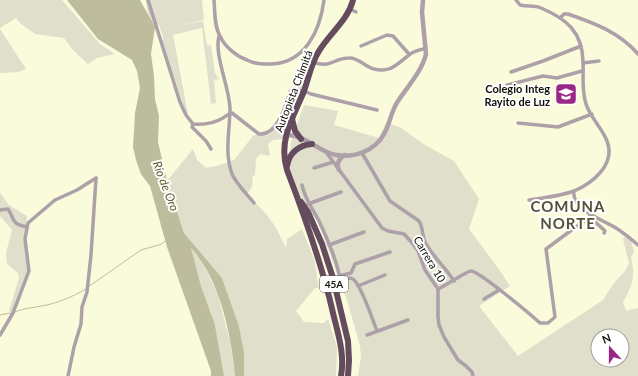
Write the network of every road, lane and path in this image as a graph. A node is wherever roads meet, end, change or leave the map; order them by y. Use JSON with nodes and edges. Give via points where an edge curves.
{"nodes":[{"id":1,"x":148,"y":0,"type":"edge"},
{"id":2,"x":214,"y":0,"type":"edge"},
{"id":3,"x":324,"y":0,"type":"edge"},
{"id":4,"x":353,"y":0,"type":"edge"},
{"id":5,"x":423,"y":0,"type":"edge"},
{"id":6,"x":516,"y":0,"type":"edge"},
{"id":7,"x":560,"y":18,"type":"junction"},
{"id":8,"x":219,"y":36,"type":"junction"},
{"id":9,"x":361,"y":46,"type":"dead end"},
{"id":10,"x":582,"y":46,"type":"junction"},
{"id":11,"x":426,"y":48,"type":"junction"},
{"id":12,"x":409,"y":54,"type":"junction"},
{"id":13,"x":638,"y":54,"type":"edge"},
{"id":14,"x":599,"y":61,"type":"dead end"},
{"id":15,"x":313,"y":62,"type":"junction"},
{"id":16,"x":583,"y":63,"type":"junction"},
{"id":17,"x":511,"y":72,"type":"dead end"},
{"id":18,"x":582,"y":72,"type":"junction"},
{"id":19,"x":507,"y":85,"type":"dead end"},
{"id":20,"x":304,"y":91,"type":"junction"},
{"id":21,"x":377,"y":110,"type":"dead end"},
{"id":22,"x":294,"y":113,"type":"junction"},
{"id":23,"x":229,"y":114,"type":"junction"},
{"id":24,"x":592,"y":114,"type":"junction"},
{"id":25,"x":518,"y":123,"type":"dead end"},
{"id":26,"x":193,"y":124,"type":"junction"},
{"id":27,"x":286,"y":135,"type":"junction"},
{"id":28,"x":301,"y":138,"type":"junction"},
{"id":29,"x":312,"y":144,"type":"junction"},
{"id":30,"x":211,"y":148,"type":"dead end"},
{"id":31,"x":326,"y":152,"type":"junction"},
{"id":32,"x":362,"y":152,"type":"junction"},
{"id":33,"x":345,"y":155,"type":"junction"},
{"id":34,"x":333,"y":162,"type":"junction"},
{"id":35,"x":314,"y":168,"type":"dead end"},
{"id":36,"x":287,"y":170,"type":"junction"},
{"id":37,"x":339,"y":170,"type":"junction"},
{"id":38,"x":302,"y":185,"type":"dead end"},
{"id":39,"x":574,"y":191,"type":"junction"},
{"id":40,"x":341,"y":192,"type":"dead end"},
{"id":41,"x":298,"y":198,"type":"junction"},
{"id":42,"x":529,"y":200,"type":"dead end"},
{"id":43,"x":254,"y":203,"type":"dead end"},
{"id":44,"x":308,"y":204,"type":"junction"},
{"id":45,"x":0,"y":210,"type":"edge"},
{"id":46,"x":591,"y":216,"type":"junction"},
{"id":47,"x":27,"y":227,"type":"junction"},
{"id":48,"x":364,"y":232,"type":"dead end"},
{"id":49,"x":604,"y":233,"type":"dead end"},
{"id":50,"x":329,"y":245,"type":"junction"},
{"id":51,"x":638,"y":245,"type":"edge"},
{"id":52,"x":390,"y":252,"type":"dead end"},
{"id":53,"x":385,"y":275,"type":"dead end"},
{"id":54,"x":340,"y":278,"type":"junction"},
{"id":55,"x":454,"y":281,"type":"junction"},
{"id":56,"x":358,"y":286,"type":"junction"},
{"id":57,"x":438,"y":289,"type":"junction"},
{"id":58,"x":336,"y":290,"type":"junction"},
{"id":59,"x":499,"y":290,"type":"junction"},
{"id":60,"x":484,"y":299,"type":"dead end"},
{"id":61,"x":408,"y":320,"type":"dead end"},
{"id":62,"x":377,"y":331,"type":"junction"},
{"id":63,"x":0,"y":335,"type":"edge"},
{"id":64,"x":367,"y":335,"type":"dead end"},
{"id":65,"x":68,"y":376,"type":"edge"},
{"id":66,"x":341,"y":376,"type":"edge"},
{"id":67,"x":348,"y":376,"type":"edge"},
{"id":68,"x":473,"y":376,"type":"edge"}],
"edges":[{"from":1,"to":26,"type":"street","via":[[180,102]]},
{"from":2,"to":8,"type":"street"},
{"from":3,"to":8,"type":"street","via":[[314,36],[299,54],[287,62],[256,64],[240,57]]},
{"from":4,"to":15,"type":"highway","name":"Autopista Chimitá","number":"45A","via":[[353,11],[326,42]]},
{"from":5,"to":11,"type":"street"},
{"from":6,"to":7,"type":"street","via":[[520,5],[537,7]]},
{"from":7,"to":10,"type":"street","via":[[575,31]]},
{"from":7,"to":13,"type":"street","via":[[568,14],[600,25],[622,38]]},
{"from":8,"to":23,"type":"street","via":[[217,43],[225,77]]},
{"from":9,"to":12,"type":"street","via":[[390,35]]},
{"from":10,"to":16,"type":"street"},
{"from":10,"to":17,"type":"street"},
{"from":11,"to":12,"type":"street"},
{"from":11,"to":32,"type":"street","via":[[425,59],[397,102],[383,136],[371,148]]},
{"from":12,"to":15,"type":"street","via":[[399,64],[386,69],[375,69],[351,58],[325,65]]},
{"from":14,"to":16,"type":"street"},
{"from":15,"to":20,"type":"highway","name":"Autopista Chimitá","number":"45A"},
{"from":16,"to":18,"type":"street"},
{"from":18,"to":19,"type":"street","via":[[557,78],[543,76]]},
{"from":18,"to":24,"type":"street","via":[[583,91]]},
{"from":20,"to":21,"type":"street"},
{"from":20,"to":22,"type":"highway","name":"Autopista Chimitá","number":"45A"},
{"from":20,"to":23,"type":"street","via":[[290,92],[280,117],[271,130],[264,134],[259,134],[235,114]]},
{"from":22,"to":27,"type":"highway","name":"Autopista Chimitá","number":"45A"},
{"from":22,"to":28,"type":"highway","via":[[293,128]]},
{"from":23,"to":26,"type":"street","via":[[203,125]]},
{"from":23,"to":43,"type":"street","via":[[227,149],[232,174]]},
{"from":24,"to":25,"type":"street","via":[[558,127]]},
{"from":24,"to":39,"type":"street","via":[[610,149],[608,158],[596,177]]},
{"from":26,"to":30,"type":"street","via":[[192,127]]},
{"from":27,"to":28,"type":"street"},
{"from":27,"to":36,"type":"highway","name":"Autopista Chimitá","number":"45A","via":[[284,155]]},
{"from":28,"to":29,"type":"street"},
{"from":29,"to":31,"type":"street"},
{"from":29,"to":36,"type":"highway","via":[[294,151],[288,160]]},
{"from":31,"to":33,"type":"street"},
{"from":31,"to":34,"type":"street","name":"Carrera 10"},
{"from":32,"to":33,"type":"street","via":[[357,155]]},
{"from":32,"to":55,"type":"street","via":[[390,201],[419,220],[425,242]]},
{"from":33,"to":37,"type":"street","via":[[338,161]]},
{"from":34,"to":35,"type":"street"},
{"from":34,"to":37,"type":"street","name":"Carrera 10"},
{"from":36,"to":41,"type":"highway","name":"Autopista Chimitá","number":"45A"},
{"from":37,"to":57,"type":"street","name":"Carrera 10","via":[[382,228],[404,234],[410,240]]},
{"from":38,"to":44,"type":"street"},
{"from":39,"to":42,"type":"street"},
{"from":39,"to":46,"type":"street","via":[[577,203]]},
{"from":40,"to":44,"type":"street"},
{"from":41,"to":58,"type":"highway","name":"Autopista Chimitá","number":"45A","via":[[308,212],[322,244]]},
{"from":41,"to":66,"type":"highway","name":"Autopista Chimitá","number":"45A","via":[[326,282],[342,352]]},
{"from":44,"to":50,"type":"street","via":[[319,221]]},
{"from":45,"to":47,"type":"street","via":[[8,209],[17,225]]},
{"from":46,"to":49,"type":"street","via":[[596,225],[605,231]]},
{"from":46,"to":51,"type":"street","via":[[614,227]]},
{"from":46,"to":59,"type":"street","via":[[546,249],[554,317],[551,322],[540,323]]},
{"from":47,"to":63,"type":"street","via":[[25,239],[29,271],[13,313]]},
{"from":47,"to":65,"type":"street","via":[[55,200],[96,178],[87,292]]},
{"from":48,"to":50,"type":"street"},
{"from":50,"to":54,"type":"street"},
{"from":52,"to":54,"type":"street","via":[[354,264],[351,273]]},
{"from":53,"to":56,"type":"street"},
{"from":54,"to":56,"type":"street","via":[[351,278]]},
{"from":54,"to":58,"type":"street"},
{"from":55,"to":57,"type":"street"},
{"from":55,"to":59,"type":"street","via":[[468,271],[485,278]]},
{"from":56,"to":62,"type":"street"},
{"from":57,"to":68,"type":"street","name":"Carrera 10","via":[[439,325],[452,352]]},
{"from":58,"to":67,"type":"highway","name":"Autopista Chimitá","number":"45A","via":[[348,341]]},
{"from":59,"to":60,"type":"street"},
{"from":61,"to":62,"type":"street"},
{"from":62,"to":64,"type":"street"}]}
